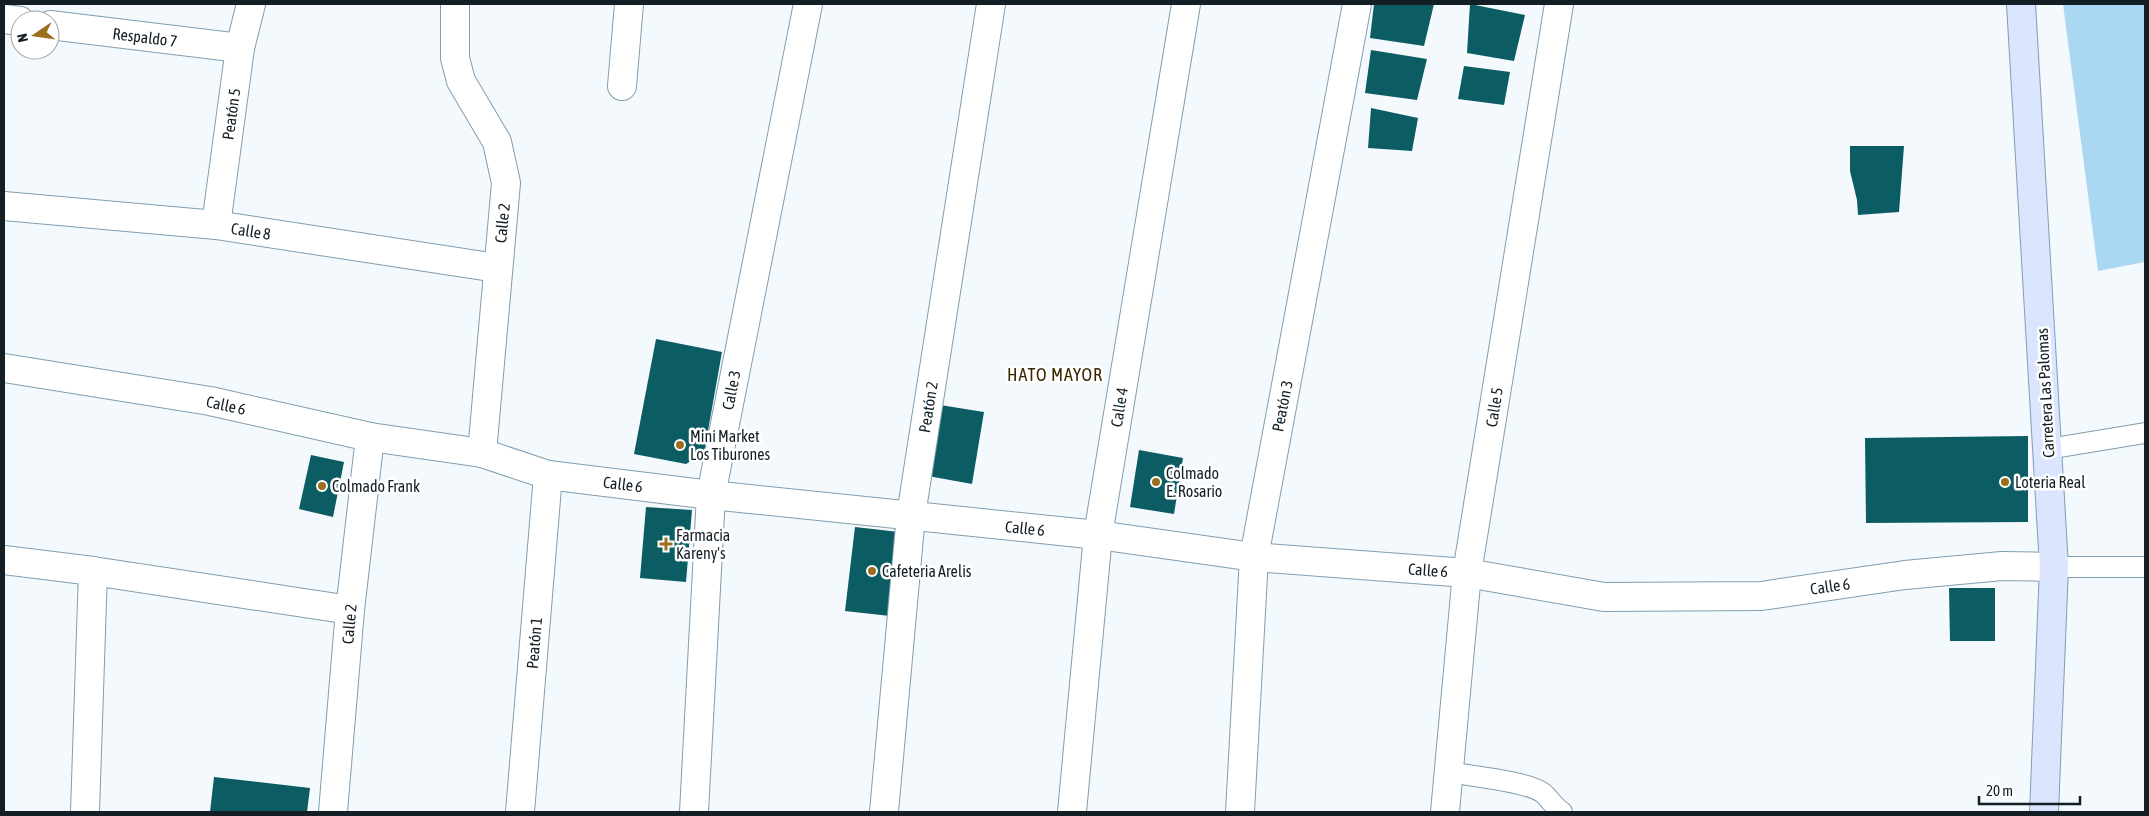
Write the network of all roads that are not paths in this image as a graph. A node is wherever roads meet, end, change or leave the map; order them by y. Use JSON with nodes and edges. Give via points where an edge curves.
{"nodes":[{"id":1,"x":251,"y":4,"type":"edge"},
{"id":2,"x":456,"y":4,"type":"edge"},
{"id":3,"x":629,"y":4,"type":"edge"},
{"id":4,"x":808,"y":4,"type":"edge"},
{"id":5,"x":991,"y":4,"type":"edge"},
{"id":6,"x":1186,"y":4,"type":"edge"},
{"id":7,"x":1357,"y":4,"type":"edge"},
{"id":8,"x":1559,"y":4,"type":"edge"},
{"id":9,"x":2021,"y":4,"type":"edge"},
{"id":10,"x":60,"y":26,"type":"edge"},
{"id":11,"x":240,"y":48,"type":"junction"},
{"id":12,"x":622,"y":86,"type":"dead end"},
{"id":13,"x":4,"y":206,"type":"edge"},
{"id":14,"x":216,"y":225,"type":"junction"},
{"id":15,"x":497,"y":268,"type":"junction"},
{"id":16,"x":4,"y":368,"type":"edge"},
{"id":17,"x":2145,"y":433,"type":"edge"},
{"id":18,"x":370,"y":437,"type":"junction"},
{"id":19,"x":2048,"y":449,"type":"junction"},
{"id":20,"x":482,"y":453,"type":"junction"},
{"id":21,"x":548,"y":475,"type":"junction"},
{"id":22,"x":711,"y":495,"type":"junction"},
{"id":23,"x":911,"y":515,"type":"junction"},
{"id":24,"x":1098,"y":535,"type":"junction"},
{"id":25,"x":1254,"y":557,"type":"junction"},
{"id":26,"x":4,"y":560,"type":"edge"},
{"id":27,"x":2054,"y":567,"type":"junction"},
{"id":28,"x":2145,"y":567,"type":"edge"},
{"id":29,"x":93,"y":570,"type":"junction"},
{"id":30,"x":1467,"y":573,"type":"junction"},
{"id":31,"x":350,"y":610,"type":"junction"},
{"id":32,"x":1448,"y":772,"type":"junction"},
{"id":33,"x":85,"y":812,"type":"edge"},
{"id":34,"x":333,"y":812,"type":"edge"},
{"id":35,"x":520,"y":812,"type":"edge"},
{"id":36,"x":694,"y":812,"type":"edge"},
{"id":37,"x":884,"y":812,"type":"edge"},
{"id":38,"x":1072,"y":812,"type":"edge"},
{"id":39,"x":1240,"y":812,"type":"edge"},
{"id":40,"x":1444,"y":812,"type":"edge"},
{"id":41,"x":1562,"y":812,"type":"edge"},
{"id":42,"x":2044,"y":812,"type":"edge"}],
"edges":[{"from":1,"to":11,"type":"street","name":"Peatón 5"},
{"from":2,"to":15,"type":"street","name":"Calle 2","via":[[455,58],[461,81],[496,142],[503,163],[506,183]]},
{"from":3,"to":12,"type":"street"},
{"from":4,"to":22,"type":"street","name":"Calle 3"},
{"from":5,"to":23,"type":"street","name":"Peatón 2"},
{"from":6,"to":24,"type":"street","name":"Calle 4"},
{"from":7,"to":25,"type":"street","name":"Peatón 3"},
{"from":8,"to":30,"type":"street","name":"Calle 5"},
{"from":9,"to":19,"type":"street","name":"Carretera Las Palomas"},
{"from":10,"to":11,"type":"street","name":"Respaldo 7"},
{"from":11,"to":14,"type":"street","name":"Peatón 5"},
{"from":13,"to":14,"type":"street","name":"Calle 8"},
{"from":14,"to":15,"type":"street","name":"Calle 8"},
{"from":15,"to":20,"type":"street","name":"Calle 2"},
{"from":16,"to":18,"type":"street","name":"Calle 6","via":[[210,401]]},
{"from":17,"to":19,"type":"lane"},
{"from":18,"to":20,"type":"street","name":"Calle 6"},
{"from":18,"to":31,"type":"street","name":"Calle 2"},
{"from":19,"to":27,"type":"street","name":"Carretera Las Palomas"},
{"from":20,"to":21,"type":"street","name":"Calle 6"},
{"from":21,"to":22,"type":"street","name":"Calle 6"},
{"from":21,"to":35,"type":"street","name":"Peatón 1"},
{"from":22,"to":23,"type":"street","name":"Calle 6"},
{"from":22,"to":36,"type":"street","name":"Calle 3"},
{"from":23,"to":24,"type":"street","name":"Calle 6"},
{"from":23,"to":37,"type":"street","name":"Peatón 2"},
{"from":24,"to":25,"type":"street","name":"Calle 6"},
{"from":24,"to":38,"type":"street","name":"Calle 4"},
{"from":25,"to":30,"type":"street","name":"Calle 6"},
{"from":25,"to":39,"type":"street","name":"Peatón 3"},
{"from":26,"to":29,"type":"street"},
{"from":27,"to":28,"type":"lane"},
{"from":27,"to":30,"type":"street","name":"Calle 6","via":[[1992,566],[1751,596],[1604,597]]},
{"from":27,"to":42,"type":"street","name":"Carretera Las Palomas"},
{"from":29,"to":31,"type":"street"},
{"from":29,"to":33,"type":"street"},
{"from":30,"to":32,"type":"street","name":"Calle 5"},
{"from":31,"to":34,"type":"street","name":"Calle 2"},
{"from":32,"to":40,"type":"street","name":"Calle 5"},
{"from":32,"to":41,"type":"lane","via":[[1530,787]]}]}
